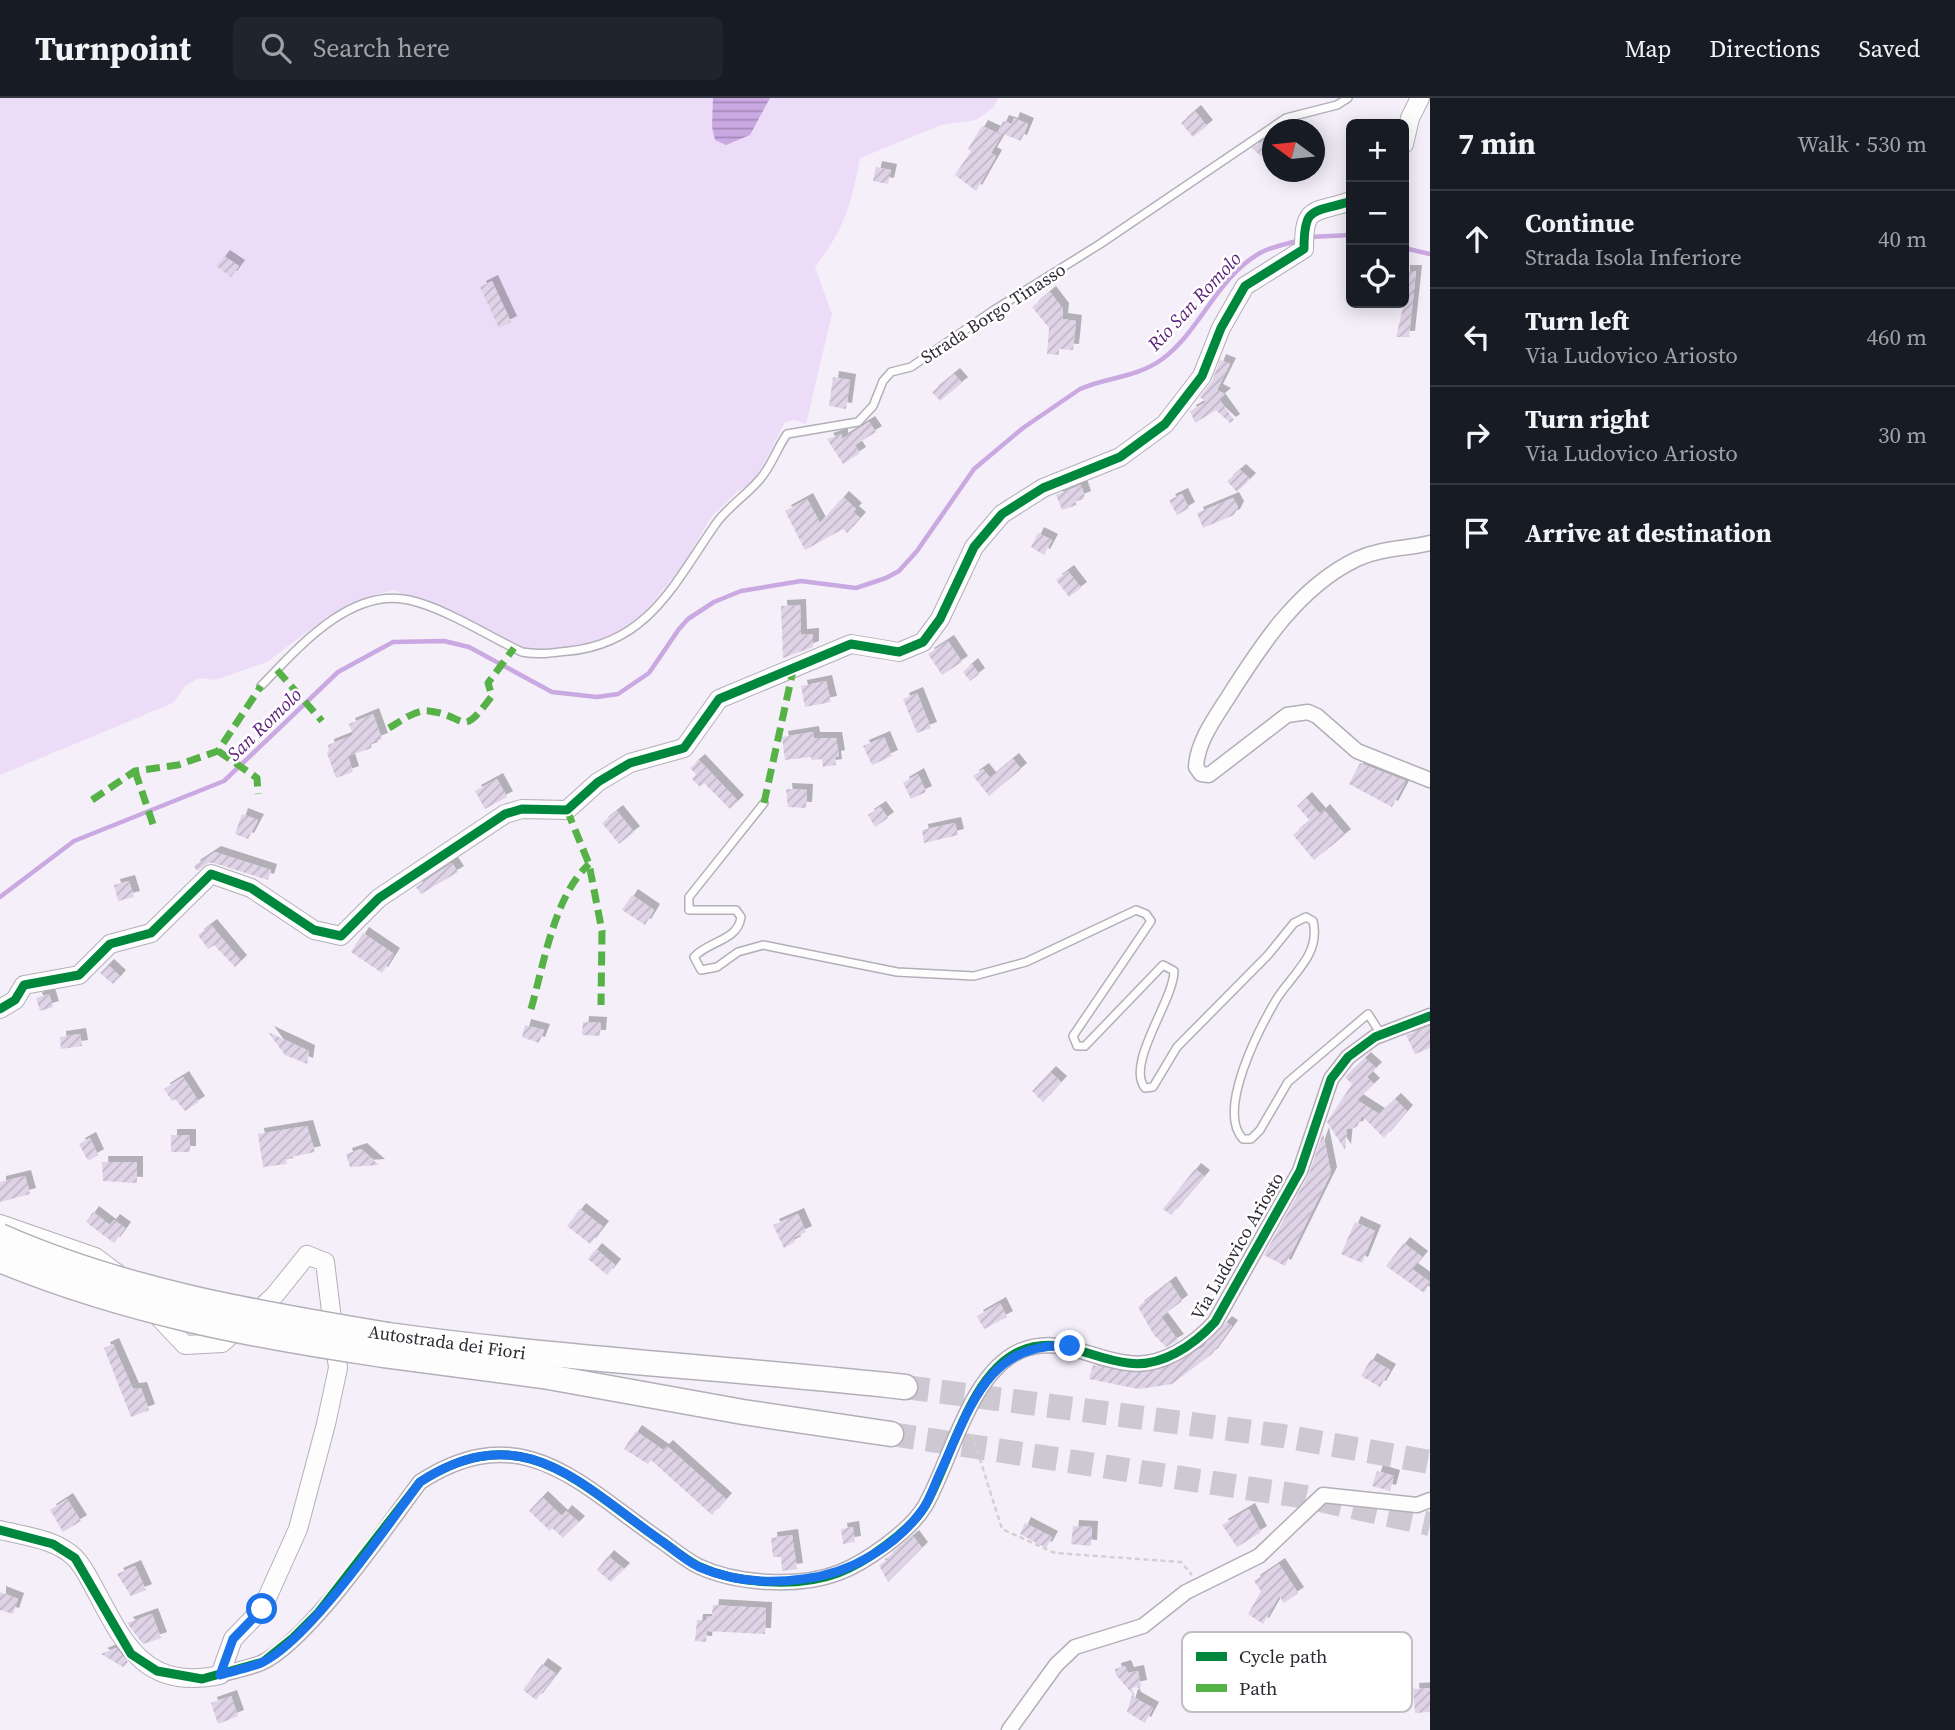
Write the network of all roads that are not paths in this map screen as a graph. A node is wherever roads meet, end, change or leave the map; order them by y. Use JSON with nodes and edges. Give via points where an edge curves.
{"nodes":[{"id":1,"x":1348,"y":98,"type":"edge"},
{"id":2,"x":1420,"y":98,"type":"edge"},
{"id":3,"x":1409,"y":122,"type":"edge"},
{"id":4,"x":1346,"y":203,"type":"edge"},
{"id":5,"x":1430,"y":543,"type":"edge"},
{"id":6,"x":261,"y":686,"type":"dead end"},
{"id":7,"x":1430,"y":780,"type":"edge"},
{"id":8,"x":764,"y":803,"type":"dead end"},
{"id":9,"x":0,"y":1009,"type":"edge"},
{"id":10,"x":1430,"y":1016,"type":"edge"},
{"id":11,"x":1381,"y":1035,"type":"junction"},
{"id":12,"x":0,"y":1224,"type":"edge"},
{"id":13,"x":0,"y":1236,"type":"edge"},
{"id":14,"x":0,"y":1260,"type":"edge"},
{"id":15,"x":386,"y":1345,"type":"junction"},
{"id":16,"x":905,"y":1387,"type":"tunnel mouth"},
{"id":17,"x":891,"y":1434,"type":"tunnel mouth"},
{"id":18,"x":1430,"y":1500,"type":"edge"},
{"id":19,"x":0,"y":1530,"type":"edge"},
{"id":20,"x":220,"y":1675,"type":"junction"},
{"id":21,"x":1009,"y":1730,"type":"edge"}],
"edges":[{"from":1,"to":6,"type":"lane","name":"Strada Borgo Tinasso","via":[[1286,118],[911,367],[891,372],[873,406],[858,422],[788,434],[763,476],[717,521],[641,625],[604,646],[537,655],[522,652],[410,600],[385,598],[362,604],[327,624]]},
{"from":2,"to":3,"type":"street"},
{"from":4,"to":9,"type":"street","via":[[1310,214],[1304,221],[1304,249],[1245,286],[1221,328],[1202,376],[1165,424],[1120,457],[1043,488],[1002,514],[974,547],[940,619],[923,642],[907,651],[851,644],[719,699],[684,748],[630,763],[598,782],[567,810],[522,809],[505,814],[379,898],[341,936],[314,930],[251,888],[211,874],[151,933],[110,944],[79,975],[24,985],[15,1000]]},
{"from":5,"to":7,"type":"street","via":[[1379,551],[1355,561],[1321,583],[1281,621],[1216,716],[1199,749],[1196,767],[1209,775],[1287,715],[1308,712],[1357,751]]},
{"from":8,"to":11,"type":"lane","via":[[688,897],[689,910],[736,911],[741,917],[740,926],[728,938],[703,947],[694,957],[701,970],[763,945],[897,972],[974,976],[1026,962],[1136,910],[1151,921],[1147,929],[1073,1036],[1077,1046],[1086,1046],[1163,965],[1171,967],[1174,982],[1140,1070],[1145,1088],[1161,1078],[1168,1058],[1211,1010],[1294,923],[1306,917],[1313,921],[1316,933],[1312,948],[1277,998],[1237,1090],[1232,1117],[1234,1130],[1242,1139],[1251,1139],[1260,1130],[1288,1082],[1368,1014]]},
{"from":10,"to":11,"type":"street","name":"Via Ludovico Ariosto"},
{"from":11,"to":20,"type":"street","name":"Via Ludovico Ariosto","via":[[1348,1057],[1331,1079],[1300,1171],[1215,1322],[1197,1341],[1152,1362],[1128,1363],[1070,1346],[1045,1344],[1003,1362],[966,1415],[924,1508],[872,1556],[837,1573],[762,1583],[699,1566],[566,1472],[534,1457],[470,1459],[420,1482],[318,1613],[293,1638],[263,1662]]},
{"from":12,"to":20,"type":"street","via":[[95,1257],[120,1276],[185,1345],[222,1343],[274,1296],[307,1255],[324,1262],[338,1368],[326,1424],[298,1530],[262,1609],[233,1639]]},
{"from":13,"to":15,"type":"highway","name":"Autostrada dei Fiori","bridge":true,"via":[[110,1277],[183,1298]]},
{"from":14,"to":15,"type":"highway","name":"Autostrada dei Fiori","bridge":true,"via":[[172,1318],[249,1334]]},
{"from":15,"to":16,"type":"highway","name":"Autostrada dei Fiori"},
{"from":15,"to":17,"type":"highway","name":"Autostrada dei Fiori","via":[[743,1412]]},
{"from":18,"to":21,"type":"street","via":[[1417,1505],[1323,1495],[1259,1556],[1186,1592],[1143,1626],[1074,1647]]},
{"from":19,"to":20,"type":"street","name":"Via Ludovico Ariosto","via":[[53,1544],[75,1558],[131,1654],[157,1671],[202,1679]]}]}
